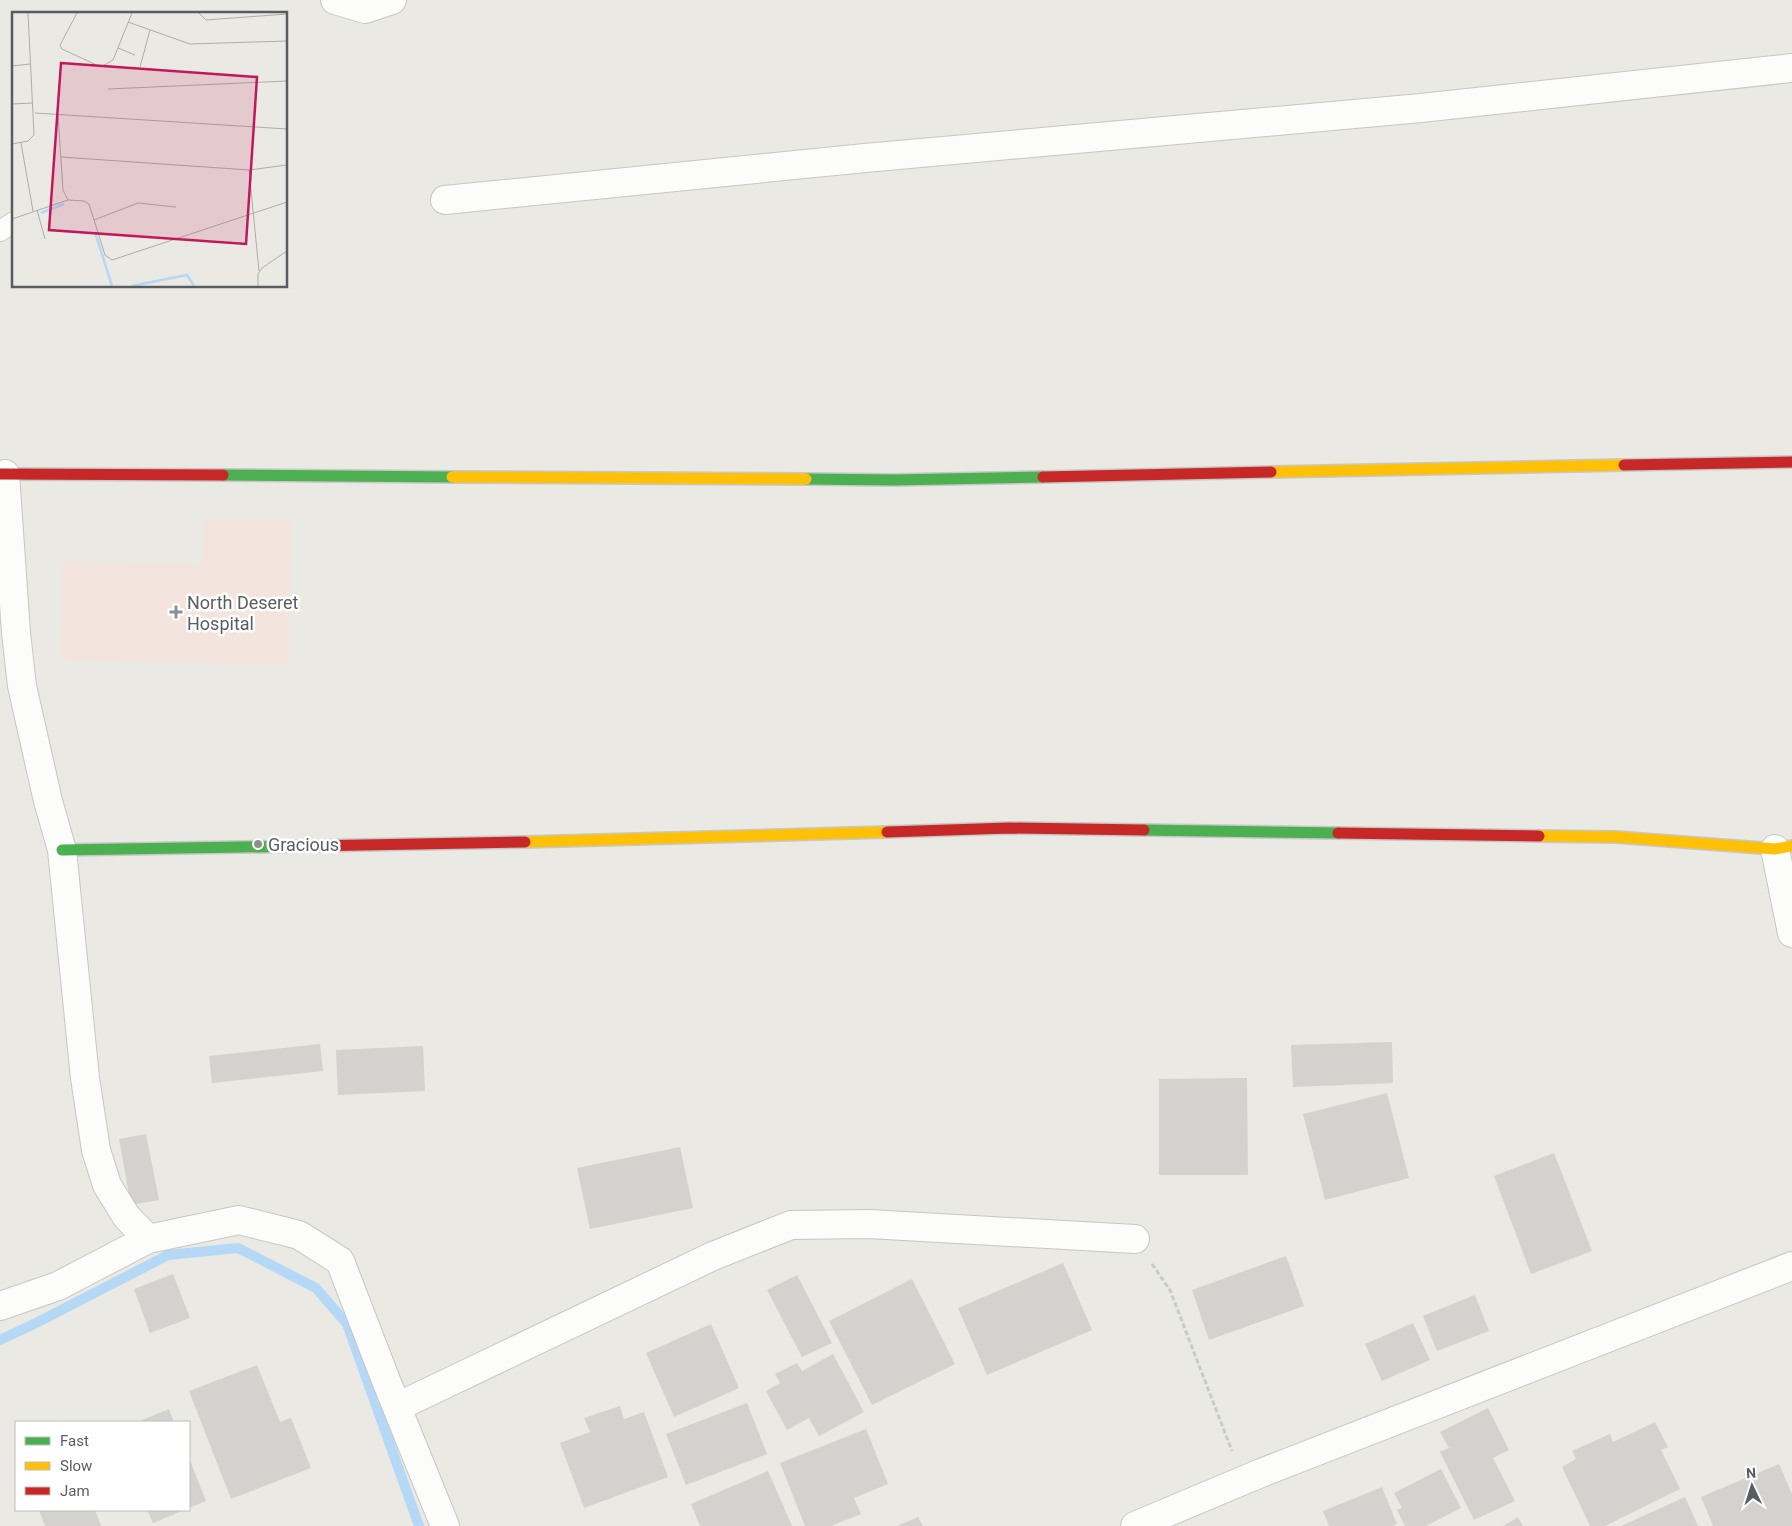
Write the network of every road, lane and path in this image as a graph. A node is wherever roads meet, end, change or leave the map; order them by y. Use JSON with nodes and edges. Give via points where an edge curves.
{"nodes":[{"id":1,"x":335,"y":0,"type":"edge"},
{"id":2,"x":392,"y":0,"type":"edge"},
{"id":3,"x":1792,"y":68,"type":"edge"},
{"id":4,"x":446,"y":200,"type":"dead end"},
{"id":5,"x":12,"y":223,"type":"edge"},
{"id":6,"x":0,"y":231,"type":"edge"},
{"id":7,"x":1792,"y":462,"type":"edge"},
{"id":8,"x":2,"y":474,"type":"edge"},
{"id":9,"x":1784,"y":848,"type":"edge"},
{"id":10,"x":62,"y":850,"type":"junction"},
{"id":11,"x":1792,"y":933,"type":"edge"},
{"id":12,"x":1136,"y":1238,"type":"joint"},
{"id":13,"x":148,"y":1239,"type":"junction"},
{"id":14,"x":1792,"y":1266,"type":"edge"},
{"id":15,"x":0,"y":1306,"type":"edge"},
{"id":16,"x":397,"y":1407,"type":"junction"},
{"id":17,"x":1244,"y":1480,"type":"junction"},
{"id":18,"x":445,"y":1526,"type":"edge"},
{"id":19,"x":1135,"y":1526,"type":"edge"}],
"edges":[{"from":1,"to":2,"type":"street","via":[[365,9]]},
{"from":3,"to":4,"type":"street","via":[[1421,108],[864,158]]},
{"from":5,"to":6,"type":"lane"},
{"from":7,"to":8,"type":"street","via":[[895,480]]},
{"from":8,"to":10,"type":"street","via":[[22,686]]},
{"from":9,"to":10,"type":"street","via":[[1616,837],[1009,828],[594,841]]},
{"from":9,"to":11,"type":"street"},
{"from":10,"to":13,"type":"street","via":[[85,1078],[96,1150],[107,1185],[126,1216]]},
{"from":12,"to":16,"type":"street","via":[[869,1224],[790,1226],[713,1256]]},
{"from":12,"to":17,"type":"path","via":[[1170,1290]]},
{"from":13,"to":15,"type":"street","via":[[58,1286]]},
{"from":13,"to":16,"type":"street","via":[[239,1220],[299,1235],[340,1261]]},
{"from":14,"to":17,"type":"street"},
{"from":16,"to":18,"type":"street"},
{"from":17,"to":19,"type":"street"}]}
